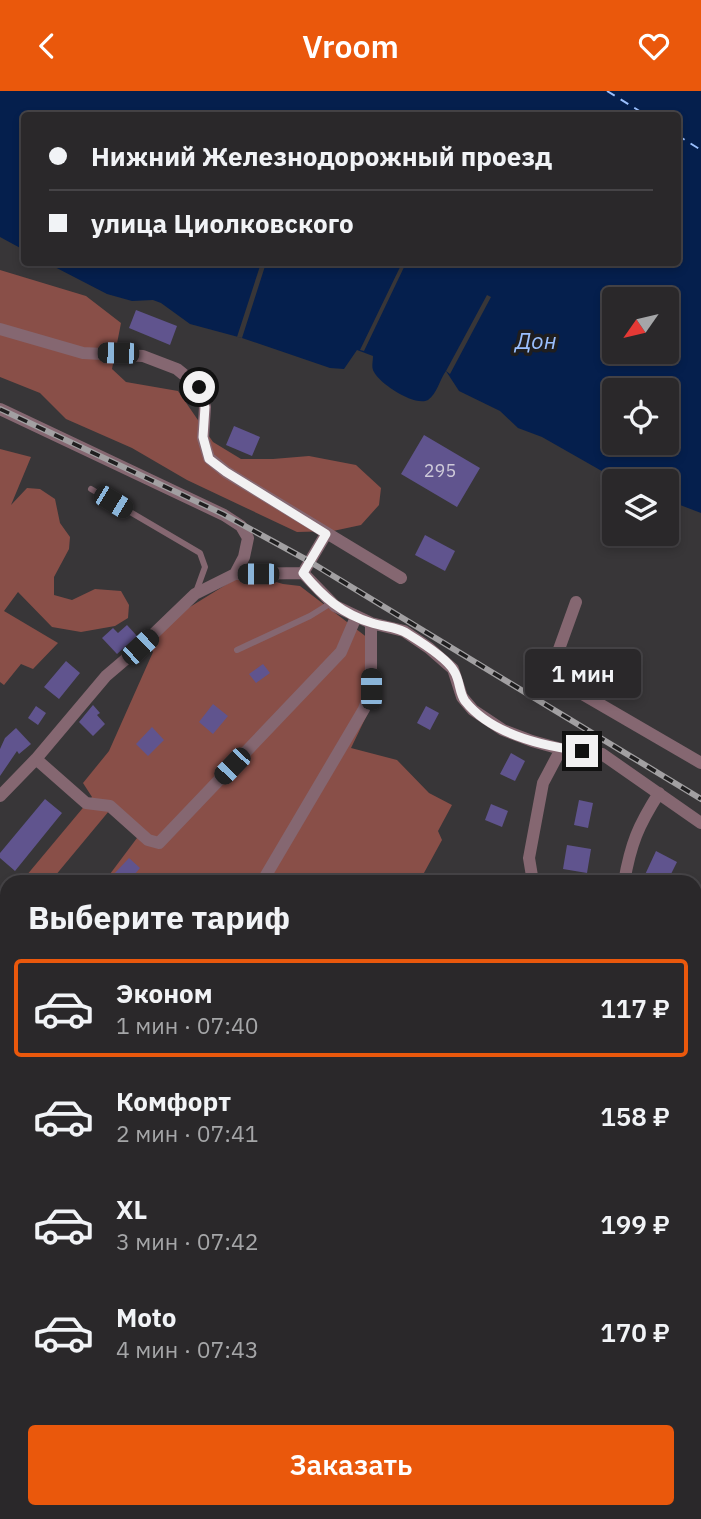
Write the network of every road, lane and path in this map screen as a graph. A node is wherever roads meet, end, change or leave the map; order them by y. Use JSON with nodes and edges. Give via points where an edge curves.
{"nodes":[{"id":1,"x":0,"y":329,"type":"edge"},
{"id":2,"x":0,"y":409,"type":"edge"},
{"id":3,"x":91,"y":489,"type":"dead end"},
{"id":4,"x":326,"y":534,"type":"junction"},
{"id":5,"x":303,"y":573,"type":"junction"},
{"id":6,"x":235,"y":574,"type":"junction"},
{"id":7,"x":401,"y":578,"type":"dead end"},
{"id":8,"x":195,"y":594,"type":"junction"},
{"id":9,"x":576,"y":602,"type":"dead end"},
{"id":10,"x":331,"y":603,"type":"junction"},
{"id":11,"x":356,"y":617,"type":"junction"},
{"id":12,"x":371,"y":623,"type":"junction"},
{"id":13,"x":237,"y":650,"type":"dead end"},
{"id":14,"x":561,"y":749,"type":"junction"},
{"id":15,"x":36,"y":759,"type":"junction"},
{"id":16,"x":701,"y":763,"type":"edge"},
{"id":17,"x":659,"y":793,"type":"junction"},
{"id":18,"x":0,"y":796,"type":"edge"},
{"id":19,"x":701,"y":823,"type":"edge"},
{"id":20,"x":266,"y":875,"type":"edge"},
{"id":21,"x":534,"y":875,"type":"edge"},
{"id":22,"x":625,"y":875,"type":"edge"}],
"edges":[{"from":1,"to":4,"type":"street","via":[[83,353],[143,356],[177,369],[199,387],[209,459]]},
{"from":2,"to":6,"type":"street","via":[[241,526],[248,538]]},
{"from":3,"to":8,"type":"lane","via":[[200,553],[205,567]]},
{"from":4,"to":5,"type":"street"},
{"from":4,"to":7,"type":"street"},
{"from":5,"to":6,"type":"street"},
{"from":5,"to":10,"type":"street"},
{"from":6,"to":8,"type":"street"},
{"from":8,"to":15,"type":"street","via":[[106,676]]},
{"from":9,"to":16,"type":"street","via":[[554,663],[572,688]]},
{"from":10,"to":11,"type":"street"},
{"from":10,"to":13,"type":"lane"},
{"from":11,"to":12,"type":"street"},
{"from":11,"to":15,"type":"street","via":[[341,652],[159,843],[148,840],[110,806],[86,803]]},
{"from":12,"to":14,"type":"street","via":[[404,631],[453,669],[473,710],[503,730]]},
{"from":12,"to":20,"type":"street","via":[[371,689],[364,709]]},
{"from":14,"to":17,"type":"street","via":[[602,754]]},
{"from":14,"to":21,"type":"street","via":[[543,783],[529,858]]},
{"from":15,"to":18,"type":"street"},
{"from":17,"to":19,"type":"street"},
{"from":17,"to":22,"type":"street","via":[[639,824]]}]}
